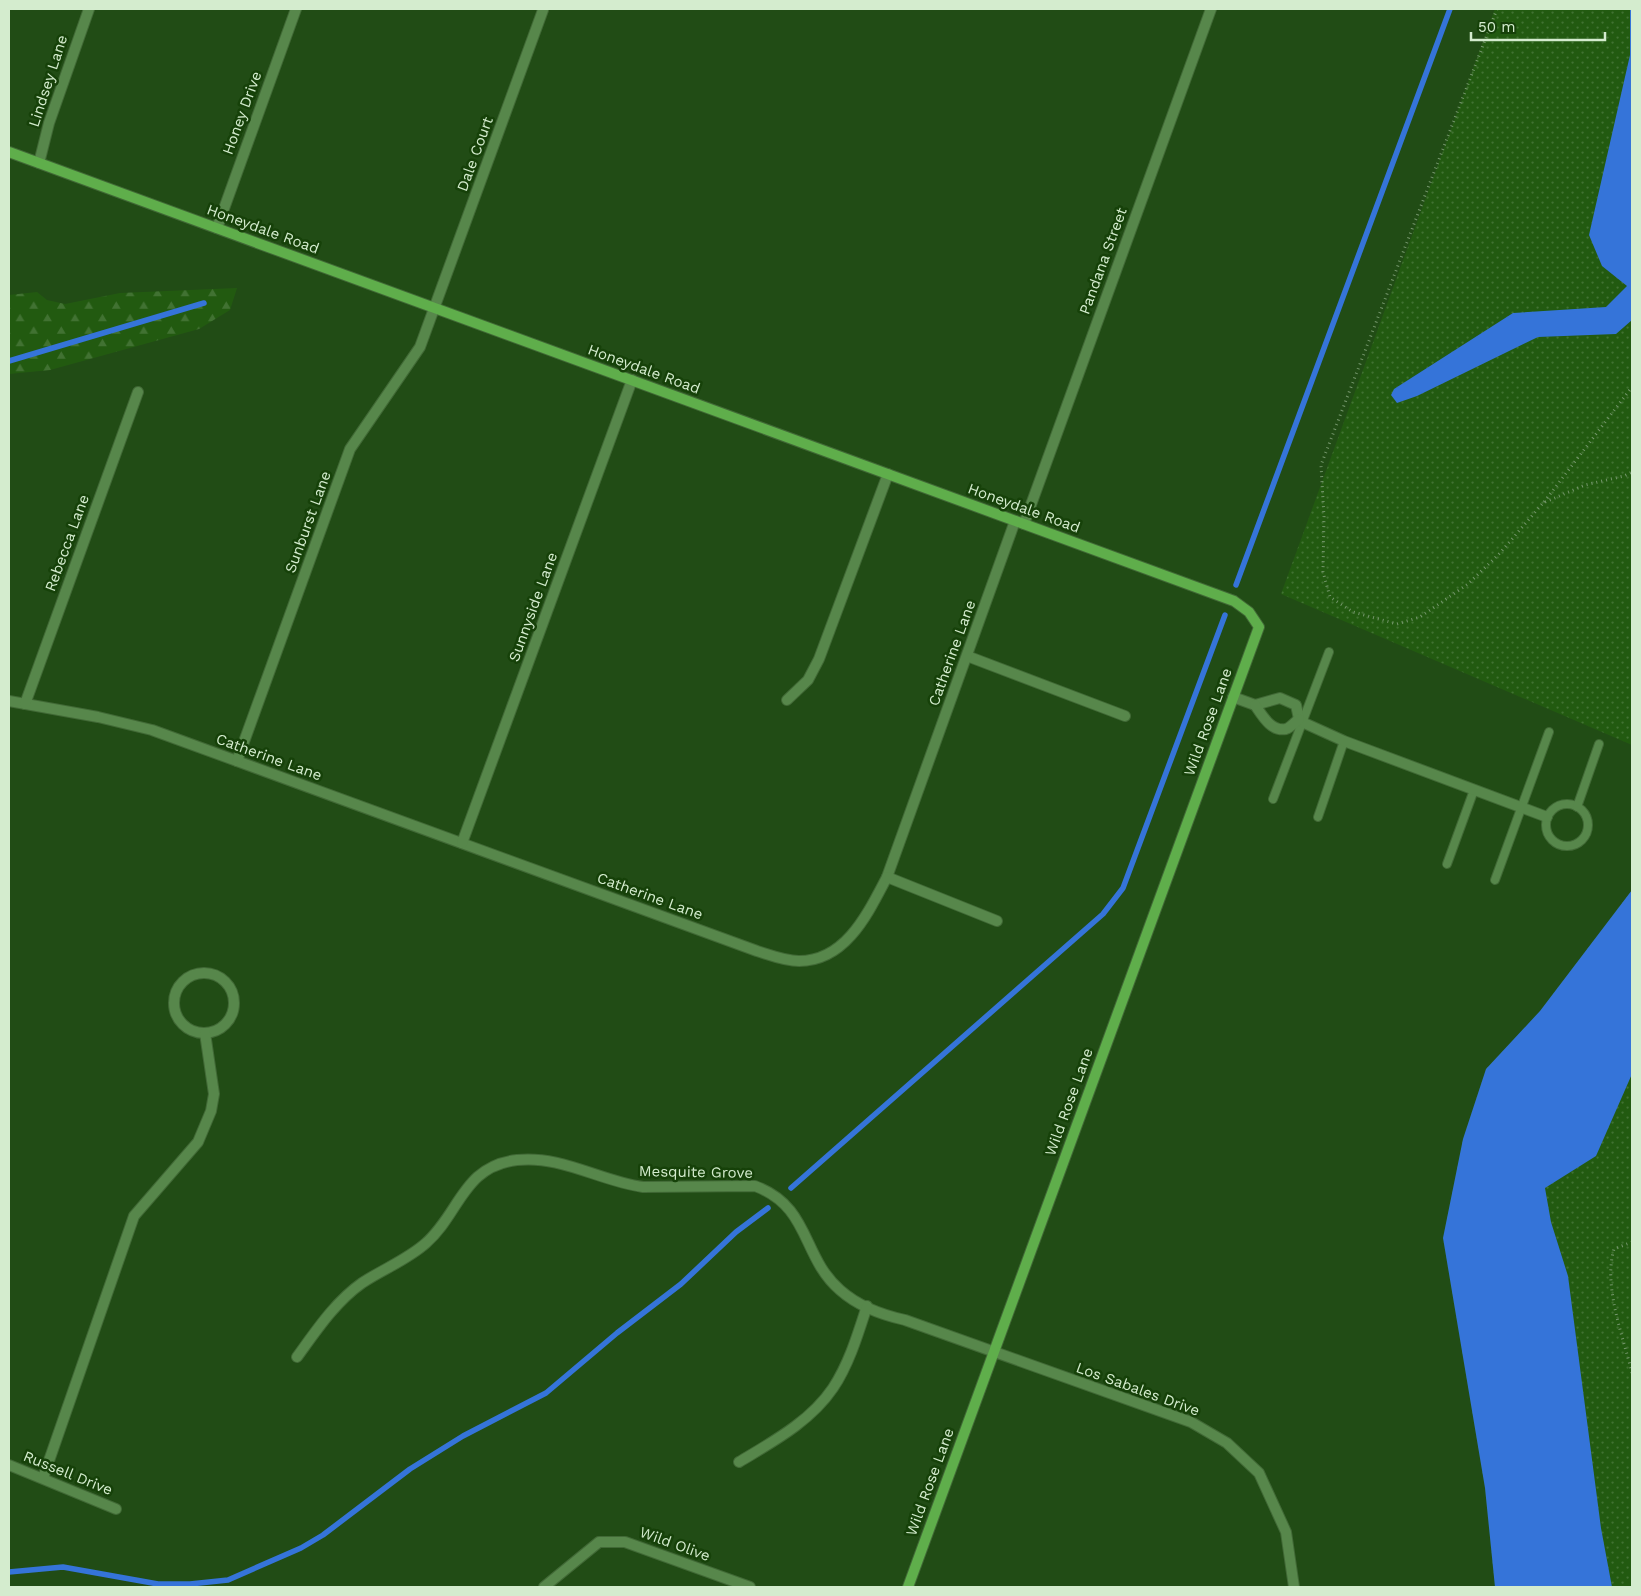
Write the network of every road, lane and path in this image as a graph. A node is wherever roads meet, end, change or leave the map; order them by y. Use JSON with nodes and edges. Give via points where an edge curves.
{"nodes":[{"id":1,"x":89,"y":9,"type":"edge"},
{"id":2,"x":296,"y":9,"type":"edge"},
{"id":3,"x":1211,"y":9,"type":"edge"},
{"id":4,"x":1497,"y":9,"type":"edge"},
{"id":5,"x":544,"y":10,"type":"dead end"},
{"id":6,"x":9,"y":152,"type":"edge"},
{"id":7,"x":38,"y":163,"type":"junction"},
{"id":8,"x":216,"y":228,"type":"junction"},
{"id":9,"x":436,"y":308,"type":"junction"},
{"id":10,"x":632,"y":380,"type":"junction"},
{"id":11,"x":1632,"y":387,"type":"edge"},
{"id":12,"x":138,"y":392,"type":"dead end"},
{"id":13,"x":1632,"y":472,"type":"edge"},
{"id":14,"x":888,"y":474,"type":"junction"},
{"id":15,"x":1544,"y":503,"type":"junction"},
{"id":16,"x":1020,"y":523,"type":"junction"},
{"id":17,"x":1258,"y":627,"type":"joint"},
{"id":18,"x":1329,"y":652,"type":"dead end"},
{"id":19,"x":968,"y":656,"type":"junction"},
{"id":20,"x":1233,"y":697,"type":"junction"},
{"id":21,"x":787,"y":700,"type":"dead end"},
{"id":22,"x":9,"y":701,"type":"edge"},
{"id":23,"x":25,"y":704,"type":"junction"},
{"id":24,"x":1256,"y":705,"type":"junction"},
{"id":25,"x":1125,"y":716,"type":"dead end"},
{"id":26,"x":1301,"y":721,"type":"junction"},
{"id":27,"x":1549,"y":732,"type":"dead end"},
{"id":28,"x":1344,"y":741,"type":"junction"},
{"id":29,"x":1599,"y":744,"type":"dead end"},
{"id":30,"x":237,"y":761,"type":"junction"},
{"id":31,"x":1474,"y":790,"type":"junction"},
{"id":32,"x":1273,"y":800,"type":"dead end"},
{"id":33,"x":1577,"y":807,"type":"junction"},
{"id":34,"x":1521,"y":808,"type":"junction"},
{"id":35,"x":1318,"y":817,"type":"dead end"},
{"id":36,"x":1547,"y":817,"type":"junction"},
{"id":37,"x":462,"y":843,"type":"junction"},
{"id":38,"x":1447,"y":864,"type":"dead end"},
{"id":39,"x":887,"y":877,"type":"junction"},
{"id":40,"x":1494,"y":880,"type":"dead end"},
{"id":41,"x":998,"y":921,"type":"dead end"},
{"id":42,"x":205,"y":1033,"type":"junction"},
{"id":43,"x":1632,"y":1242,"type":"edge"},
{"id":44,"x":867,"y":1306,"type":"junction"},
{"id":45,"x":993,"y":1353,"type":"junction"},
{"id":46,"x":297,"y":1357,"type":"dead end"},
{"id":47,"x":1632,"y":1373,"type":"edge"},
{"id":48,"x":738,"y":1462,"type":"dead end"},
{"id":49,"x":9,"y":1465,"type":"edge"},
{"id":50,"x":43,"y":1478,"type":"junction"},
{"id":51,"x":116,"y":1509,"type":"dead end"},
{"id":52,"x":544,"y":1587,"type":"edge"},
{"id":53,"x":750,"y":1587,"type":"edge"},
{"id":54,"x":908,"y":1587,"type":"edge"},
{"id":55,"x":1294,"y":1587,"type":"edge"}],
"edges":[{"from":1,"to":7,"type":"street","name":"Lindsey Lane"},
{"from":2,"to":8,"type":"street","name":"Honey Drive"},
{"from":3,"to":16,"type":"street","name":"Pandana Street"},
{"from":4,"to":15,"type":"path","via":[[1321,465],[1323,572],[1330,597],[1353,612],[1397,624],[1420,617],[1468,584]]},
{"from":5,"to":9,"type":"street","name":"Dale Court"},
{"from":6,"to":7,"type":"street","name":"Honeydale Road"},
{"from":7,"to":8,"type":"street","name":"Honeydale Road"},
{"from":8,"to":9,"type":"street","name":"Honeydale Road"},
{"from":9,"to":10,"type":"street","name":"Honeydale Road"},
{"from":9,"to":30,"type":"street","name":"Sunburst Lane","via":[[420,347],[350,449]]},
{"from":10,"to":14,"type":"street","name":"Honeydale Road"},
{"from":10,"to":37,"type":"street","name":"Sunnyside Lane"},
{"from":11,"to":15,"type":"path"},
{"from":12,"to":23,"type":"street","name":"Rebecca Lane"},
{"from":13,"to":15,"type":"path","via":[[1585,485]]},
{"from":14,"to":16,"type":"street","name":"Honeydale Road"},
{"from":14,"to":21,"type":"street","via":[[820,659],[808,680]]},
{"from":16,"to":17,"type":"street","name":"Honeydale Road","via":[[1234,601],[1249,612]]},
{"from":16,"to":19,"type":"street","name":"Catherine Lane"},
{"from":17,"to":20,"type":"street","name":"Wild Rose Lane"},
{"from":18,"to":26,"type":"lane"},
{"from":19,"to":25,"type":"street"},
{"from":19,"to":39,"type":"street","name":"Catherine Lane"},
{"from":20,"to":24,"type":"street"},
{"from":20,"to":45,"type":"street","name":"Wild Rose Lane"},
{"from":22,"to":23,"type":"street","name":"Catherine Lane"},
{"from":23,"to":30,"type":"street","name":"Catherine Lane","via":[[126,723]]},
{"from":24,"to":26,"type":"street","via":[[1266,722],[1283,729]]},
{"from":24,"to":26,"type":"street","via":[[1280,698],[1296,705]]},
{"from":26,"to":28,"type":"street"},
{"from":26,"to":32,"type":"lane"},
{"from":27,"to":34,"type":"lane"},
{"from":28,"to":31,"type":"street"},
{"from":28,"to":35,"type":"lane"},
{"from":29,"to":33,"type":"lane"},
{"from":30,"to":37,"type":"street","name":"Catherine Lane"},
{"from":31,"to":34,"type":"street"},
{"from":31,"to":38,"type":"lane"},
{"from":33,"to":36,"type":"lane","via":[[1563,804]]},
{"from":33,"to":36,"type":"lane","via":[[1588,825],[1584,837],[1573,845],[1560,845],[1549,837]]},
{"from":34,"to":36,"type":"street"},
{"from":34,"to":40,"type":"lane"},
{"from":37,"to":39,"type":"street","name":"Catherine Lane","via":[[757,951],[797,961],[815,960],[832,952],[847,939],[861,925]]},
{"from":39,"to":41,"type":"street"},
{"from":42,"to":42,"type":"street","via":[[224,1025],[234,1007],[233,996],[226,983],[213,974],[203,972],[194,974],[179,986],[174,1004],[175,1013],[187,1028]]},
{"from":42,"to":50,"type":"street","via":[[214,1094],[211,1111],[198,1142],[134,1216]]},
{"from":43,"to":47,"type":"path","via":[[1614,1250],[1610,1285]]},
{"from":44,"to":45,"type":"street","name":"Mesquite Grove","via":[[880,1315],[905,1320]]},
{"from":44,"to":46,"type":"street","name":"Mesquite Grove","via":[[839,1290],[794,1215],[784,1201],[771,1192],[755,1186],[642,1187],[556,1162],[520,1160],[504,1162],[476,1177],[437,1232],[426,1243],[349,1294]]},
{"from":44,"to":48,"type":"street","via":[[854,1346],[832,1389],[792,1429]]},
{"from":45,"to":54,"type":"street","name":"Wild Rose Lane"},
{"from":45,"to":55,"type":"street","name":"Los Sabales Drive","via":[[1191,1422],[1227,1443],[1259,1473],[1267,1490],[1286,1532]]},
{"from":49,"to":50,"type":"street","name":"Russell Drive"},
{"from":50,"to":51,"type":"street","name":"Russell Drive"},
{"from":52,"to":53,"type":"street","name":"Wild Olive","via":[[599,1542],[625,1542]]}]}
